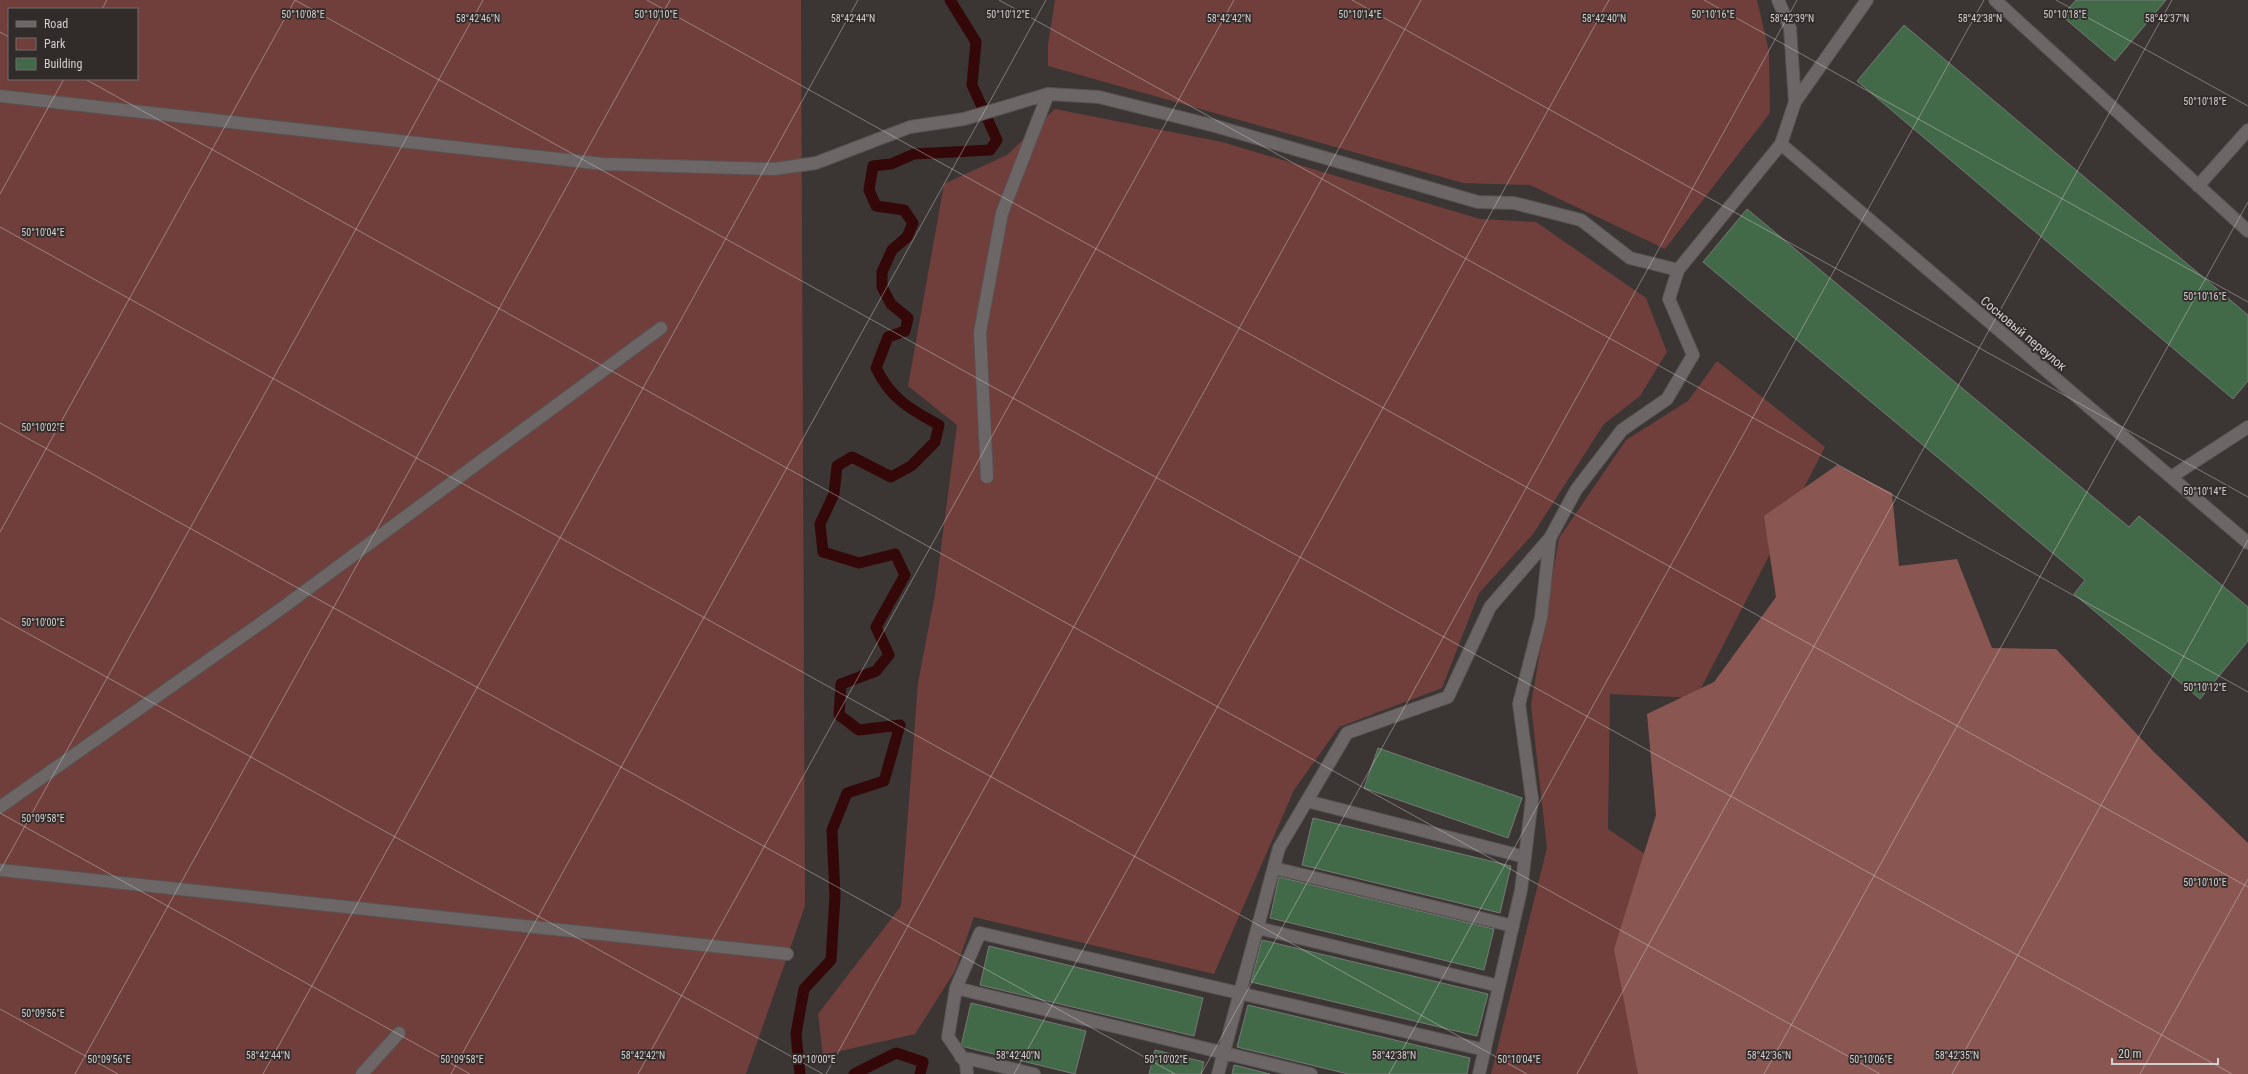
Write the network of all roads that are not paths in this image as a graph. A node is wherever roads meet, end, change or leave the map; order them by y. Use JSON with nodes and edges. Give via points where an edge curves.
{"nodes":[{"id":1,"x":1778,"y":0,"type":"edge"},
{"id":2,"x":1867,"y":0,"type":"edge"},
{"id":3,"x":1995,"y":0,"type":"edge"},
{"id":4,"x":1048,"y":94,"type":"junction"},
{"id":5,"x":0,"y":96,"type":"edge"},
{"id":6,"x":1795,"y":102,"type":"junction"},
{"id":7,"x":2248,"y":130,"type":"edge"},
{"id":8,"x":1781,"y":144,"type":"junction"},
{"id":9,"x":2198,"y":186,"type":"junction"},
{"id":10,"x":2248,"y":231,"type":"edge"},
{"id":11,"x":1678,"y":270,"type":"junction"},
{"id":12,"x":661,"y":328,"type":"dead end"},
{"id":13,"x":2248,"y":427,"type":"edge"},
{"id":14,"x":987,"y":477,"type":"dead end"},
{"id":15,"x":2171,"y":477,"type":"junction"},
{"id":16,"x":1550,"y":538,"type":"junction"},
{"id":17,"x":2248,"y":543,"type":"edge"},
{"id":18,"x":1307,"y":801,"type":"junction"},
{"id":19,"x":0,"y":807,"type":"edge"},
{"id":20,"x":1525,"y":857,"type":"junction"},
{"id":21,"x":1274,"y":868,"type":"junction"},
{"id":22,"x":0,"y":870,"type":"edge"},
{"id":23,"x":1513,"y":926,"type":"junction"},
{"id":24,"x":1258,"y":928,"type":"junction"},
{"id":25,"x":787,"y":954,"type":"dead end"},
{"id":26,"x":1499,"y":986,"type":"junction"},
{"id":27,"x":956,"y":988,"type":"junction"},
{"id":28,"x":1240,"y":992,"type":"junction"},
{"id":29,"x":399,"y":1033,"type":"dead end"},
{"id":30,"x":1485,"y":1050,"type":"junction"},
{"id":31,"x":1224,"y":1053,"type":"junction"},
{"id":32,"x":961,"y":1057,"type":"junction"},
{"id":33,"x":362,"y":1074,"type":"edge"},
{"id":34,"x":967,"y":1074,"type":"edge"},
{"id":35,"x":1034,"y":1074,"type":"edge"},
{"id":36,"x":1218,"y":1074,"type":"edge"},
{"id":37,"x":1311,"y":1074,"type":"edge"},
{"id":38,"x":1479,"y":1074,"type":"edge"}],
"edges":[{"from":1,"to":6,"type":"street","via":[[1790,28]]},
{"from":2,"to":6,"type":"street"},
{"from":3,"to":9,"type":"street"},
{"from":4,"to":5,"type":"street","via":[[964,120],[910,127],[816,163],[774,169],[603,164]]},
{"from":4,"to":11,"type":"street","via":[[1099,97],[1215,126],[1478,202],[1514,203],[1581,220],[1630,258]]},
{"from":4,"to":14,"type":"street","via":[[1002,213],[980,332]]},
{"from":6,"to":8,"type":"street"},
{"from":7,"to":9,"type":"street"},
{"from":8,"to":11,"type":"street"},
{"from":8,"to":15,"type":"street","name":"Сосновый переулок"},
{"from":9,"to":10,"type":"street"},
{"from":11,"to":16,"type":"street","via":[[1670,299],[1693,355],[1667,400],[1622,430],[1576,490]]},
{"from":12,"to":19,"type":"street","via":[[278,611]]},
{"from":13,"to":15,"type":"street"},
{"from":15,"to":17,"type":"street","name":"Сосновый переулок"},
{"from":16,"to":18,"type":"street","via":[[1490,606],[1448,697],[1347,733]]},
{"from":16,"to":20,"type":"street","via":[[1541,618],[1519,704],[1532,799]]},
{"from":18,"to":20,"type":"street"},
{"from":18,"to":21,"type":"street","via":[[1279,848]]},
{"from":20,"to":23,"type":"street"},
{"from":21,"to":23,"type":"street"},
{"from":21,"to":24,"type":"street"},
{"from":22,"to":25,"type":"street"},
{"from":23,"to":26,"type":"street"},
{"from":24,"to":26,"type":"street"},
{"from":24,"to":28,"type":"street"},
{"from":26,"to":30,"type":"street"},
{"from":27,"to":28,"type":"street","via":[[980,932]]},
{"from":27,"to":31,"type":"street"},
{"from":27,"to":32,"type":"street","via":[[948,1037]]},
{"from":28,"to":30,"type":"street"},
{"from":28,"to":31,"type":"street"},
{"from":29,"to":33,"type":"street"},
{"from":30,"to":38,"type":"street"},
{"from":31,"to":36,"type":"street"},
{"from":31,"to":37,"type":"street"},
{"from":32,"to":34,"type":"street","via":[[966,1063]]},
{"from":32,"to":35,"type":"street"}]}
